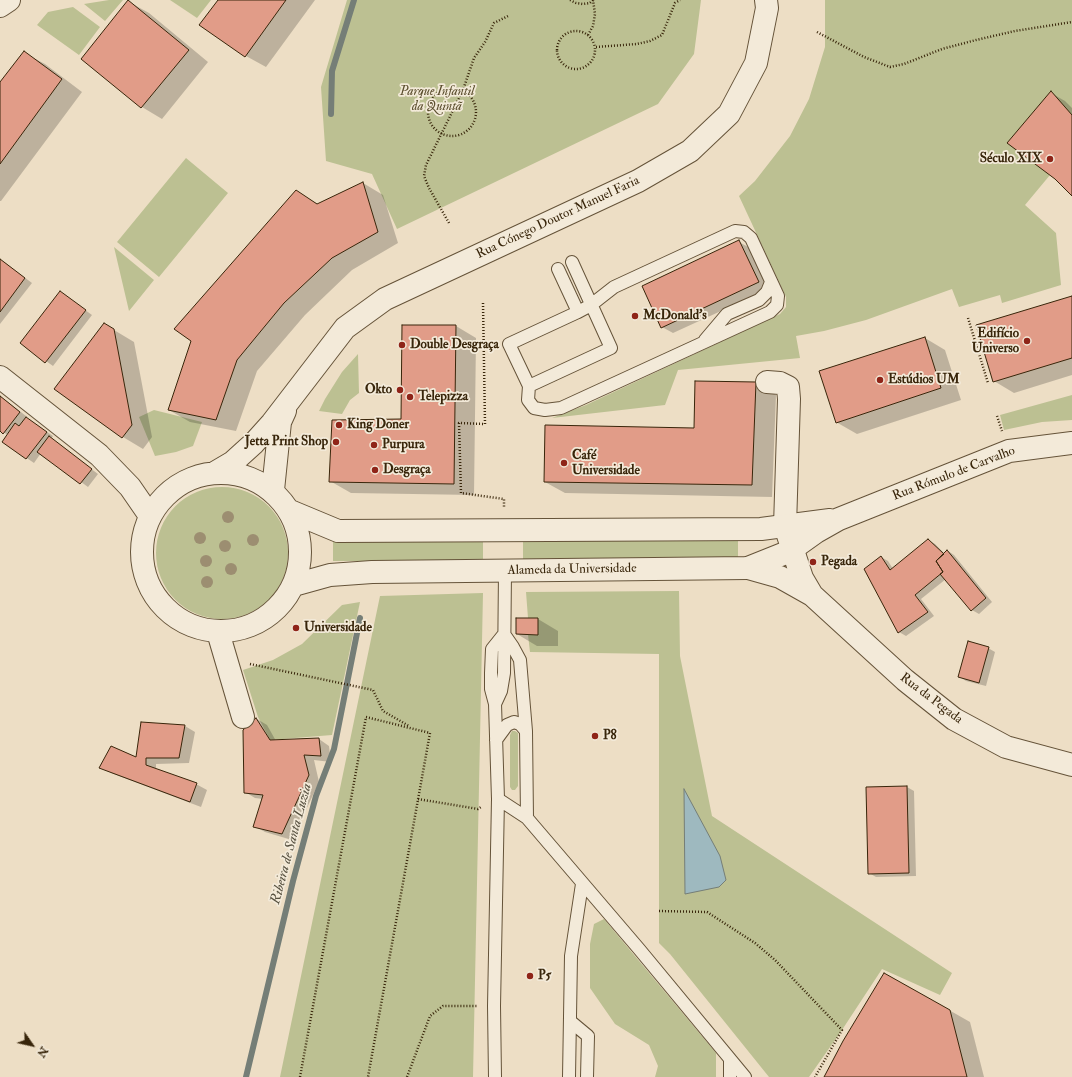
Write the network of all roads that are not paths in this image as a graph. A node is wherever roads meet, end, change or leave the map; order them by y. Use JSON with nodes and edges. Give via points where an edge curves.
{"nodes":[{"id":1,"x":9,"y":0,"type":"edge"},
{"id":2,"x":766,"y":0,"type":"edge"},
{"id":3,"x":0,"y":6,"type":"edge"},
{"id":4,"x":572,"y":262,"type":"dead end"},
{"id":5,"x":558,"y":268,"type":"dead end"},
{"id":6,"x":771,"y":282,"type":"junction"},
{"id":7,"x":591,"y":305,"type":"junction"},
{"id":8,"x":578,"y":312,"type":"junction"},
{"id":9,"x":701,"y":344,"type":"junction"},
{"id":10,"x":0,"y":377,"type":"edge"},
{"id":11,"x":767,"y":382,"type":"dead end"},
{"id":12,"x":529,"y":386,"type":"junction"},
{"id":13,"x":294,"y":394,"type":"junction"},
{"id":14,"x":1072,"y":443,"type":"edge"},
{"id":15,"x":216,"y":472,"type":"junction"},
{"id":16,"x":273,"y":490,"type":"junction"},
{"id":17,"x":290,"y":511,"type":"junction"},
{"id":18,"x":150,"y":516,"type":"junction"},
{"id":19,"x":839,"y":519,"type":"junction"},
{"id":20,"x":786,"y":526,"type":"junction"},
{"id":21,"x":747,"y":529,"type":"junction"},
{"id":22,"x":796,"y":556,"type":"junction"},
{"id":23,"x":748,"y":568,"type":"junction"},
{"id":24,"x":505,"y":571,"type":"junction"},
{"id":25,"x":294,"y":585,"type":"junction"},
{"id":26,"x":812,"y":595,"type":"junction"},
{"id":27,"x":218,"y":632,"type":"junction"},
{"id":28,"x":504,"y":634,"type":"junction"},
{"id":29,"x":242,"y":717,"type":"dead end"},
{"id":30,"x":526,"y":731,"type":"junction"},
{"id":31,"x":496,"y":740,"type":"junction"},
{"id":32,"x":1072,"y":765,"type":"edge"},
{"id":33,"x":498,"y":799,"type":"junction"},
{"id":34,"x":527,"y":818,"type":"junction"},
{"id":35,"x":582,"y":884,"type":"junction"},
{"id":36,"x":570,"y":1022,"type":"junction"},
{"id":37,"x":730,"y":1059,"type":"junction"},
{"id":38,"x":495,"y":1077,"type":"edge"},
{"id":39,"x":569,"y":1077,"type":"edge"},
{"id":40,"x":587,"y":1077,"type":"edge"},
{"id":41,"x":730,"y":1077,"type":"edge"},
{"id":42,"x":745,"y":1077,"type":"edge"}],
"edges":[{"from":1,"to":3,"type":"street"},
{"from":2,"to":13,"type":"street","name":"Rua Cónego Doutor Manuel Faria","via":[[767,8],[756,63],[729,114],[690,151],[638,181],[385,299],[345,328]]},
{"from":4,"to":7,"type":"lane"},
{"from":5,"to":8,"type":"lane"},
{"from":6,"to":7,"type":"lane","via":[[751,238],[744,232],[735,231],[614,287]]},
{"from":6,"to":9,"type":"lane","via":[[767,292],[759,300],[727,314]]},
{"from":6,"to":9,"type":"lane","via":[[778,296],[777,306],[770,312]]},
{"from":7,"to":8,"type":"lane"},
{"from":7,"to":12,"type":"lane","via":[[611,348]]},
{"from":8,"to":12,"type":"lane","via":[[509,344]]},
{"from":9,"to":12,"type":"lane","via":[[561,408],[534,408],[528,400]]},
{"from":10,"to":18,"type":"street","via":[[99,455],[130,486]]},
{"from":11,"to":20,"type":"street","via":[[780,383],[788,387]]},
{"from":13,"to":15,"type":"street","name":"Rua Cónego Doutor Manuel Faria","via":[[254,443],[233,462]]},
{"from":13,"to":16,"type":"street","name":"Rua Cónego Doutor Manuel Faria","via":[[280,422]]},
{"from":14,"to":19,"type":"street","name":"Rua Rómulo de Carvalho","via":[[1009,451]]},
{"from":15,"to":16,"type":"street","via":[[247,476]]},
{"from":15,"to":18,"type":"street","via":[[194,476],[173,488]]},
{"from":16,"to":17,"type":"street"},
{"from":17,"to":21,"type":"street","via":[[338,531]]},
{"from":17,"to":25,"type":"street","via":[[300,535],[301,561]]},
{"from":18,"to":27,"type":"street","via":[[142,541],[143,568],[152,592],[169,613],[192,627]]},
{"from":19,"to":20,"type":"street"},
{"from":19,"to":22,"type":"street","name":"Alameda da Universidade","via":[[816,532]]},
{"from":20,"to":21,"type":"street"},
{"from":20,"to":22,"type":"street"},
{"from":21,"to":23,"type":"street","via":[[753,538],[755,550]]},
{"from":22,"to":23,"type":"street","name":"Alameda da Universidade","via":[[788,552]]},
{"from":22,"to":26,"type":"street","via":[[802,578]]},
{"from":23,"to":24,"type":"street","name":"Alameda da Universidade"},
{"from":23,"to":26,"type":"street","via":[[780,577]]},
{"from":24,"to":25,"type":"street","name":"Alameda da Universidade","via":[[372,572],[330,575]]},
{"from":24,"to":28,"type":"lane"},
{"from":25,"to":27,"type":"street","via":[[266,618],[247,628]]},
{"from":26,"to":32,"type":"street","name":"Rua da Pegada","via":[[905,680],[954,719],[1006,747]]},
{"from":27,"to":29,"type":"street"},
{"from":28,"to":30,"type":"lane","via":[[520,660]]},
{"from":28,"to":31,"type":"lane","via":[[504,672],[501,691],[495,704]]},
{"from":30,"to":31,"type":"lane","via":[[514,722],[507,725]]},
{"from":30,"to":34,"type":"lane"},
{"from":31,"to":33,"type":"lane"},
{"from":33,"to":34,"type":"lane"},
{"from":33,"to":38,"type":"lane"},
{"from":34,"to":35,"type":"lane"},
{"from":35,"to":36,"type":"lane","via":[[571,956]]},
{"from":35,"to":37,"type":"lane"},
{"from":36,"to":39,"type":"lane"},
{"from":36,"to":40,"type":"lane","via":[[588,1036]]},
{"from":37,"to":41,"type":"lane"},
{"from":37,"to":42,"type":"lane"}]}
